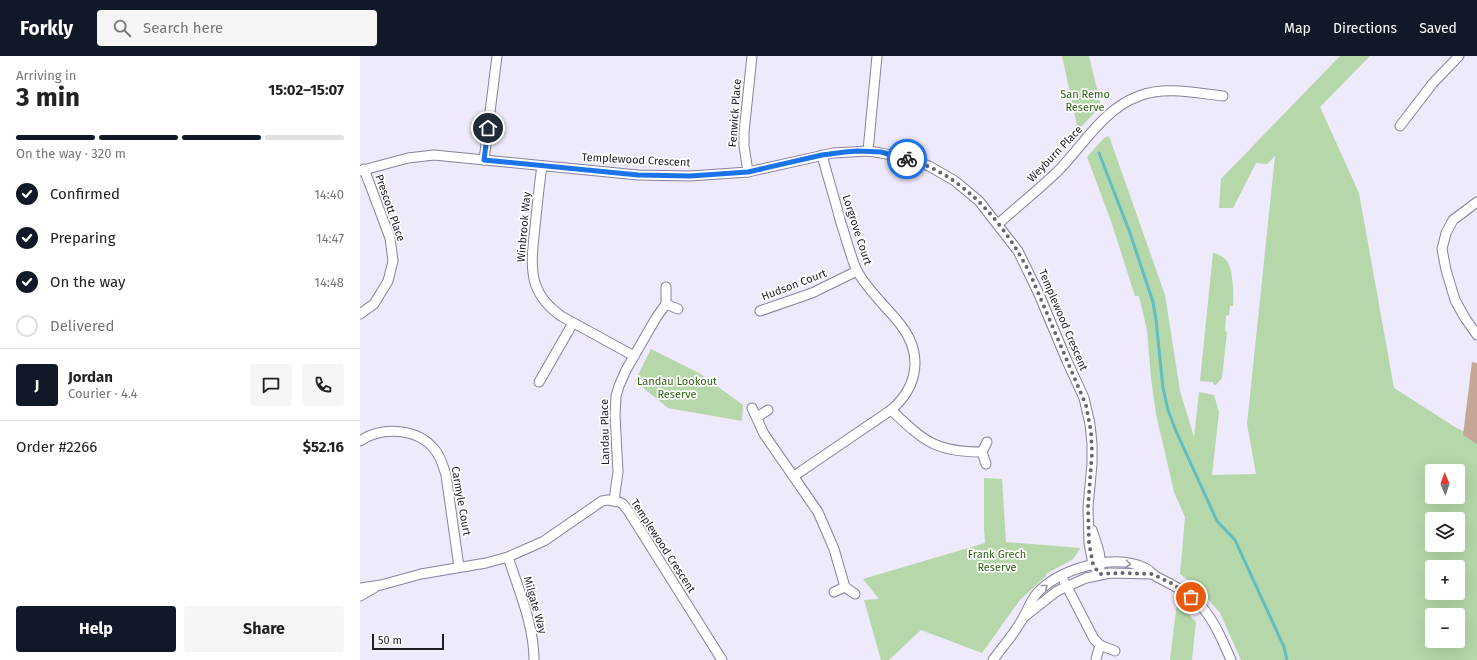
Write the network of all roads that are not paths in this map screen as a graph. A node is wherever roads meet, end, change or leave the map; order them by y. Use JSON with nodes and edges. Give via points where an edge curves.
{"nodes":[{"id":1,"x":497,"y":56,"type":"edge"},
{"id":2,"x":752,"y":56,"type":"edge"},
{"id":3,"x":877,"y":56,"type":"edge"},
{"id":4,"x":1460,"y":56,"type":"edge"},
{"id":5,"x":1223,"y":96,"type":"dead end"},
{"id":6,"x":1400,"y":126,"type":"dead end"},
{"id":7,"x":868,"y":151,"type":"junction"},
{"id":8,"x":822,"y":155,"type":"junction"},
{"id":9,"x":484,"y":160,"type":"junction"},
{"id":10,"x":542,"y":166,"type":"junction"},
{"id":11,"x":362,"y":170,"type":"edge"},
{"id":12,"x":748,"y":172,"type":"junction"},
{"id":13,"x":1477,"y":202,"type":"edge"},
{"id":14,"x":998,"y":224,"type":"junction"},
{"id":15,"x":857,"y":271,"type":"junction"},
{"id":16,"x":666,"y":287,"type":"dead end"},
{"id":17,"x":666,"y":304,"type":"junction"},
{"id":18,"x":678,"y":309,"type":"dead end"},
{"id":19,"x":760,"y":310,"type":"dead end"},
{"id":20,"x":360,"y":314,"type":"edge"},
{"id":21,"x":573,"y":324,"type":"junction"},
{"id":22,"x":1477,"y":335,"type":"edge"},
{"id":23,"x":634,"y":356,"type":"junction"},
{"id":24,"x":539,"y":382,"type":"dead end"},
{"id":25,"x":752,"y":408,"type":"dead end"},
{"id":26,"x":768,"y":410,"type":"dead end"},
{"id":27,"x":891,"y":410,"type":"junction"},
{"id":28,"x":757,"y":417,"type":"junction"},
{"id":29,"x":360,"y":441,"type":"edge"},
{"id":30,"x":987,"y":442,"type":"dead end"},
{"id":31,"x":982,"y":452,"type":"junction"},
{"id":32,"x":986,"y":464,"type":"dead end"},
{"id":33,"x":794,"y":476,"type":"junction"},
{"id":34,"x":614,"y":500,"type":"junction"},
{"id":35,"x":508,"y":557,"type":"junction"},
{"id":36,"x":1097,"y":564,"type":"junction"},
{"id":37,"x":459,"y":567,"type":"junction"},
{"id":38,"x":1099,"y":574,"type":"junction"},
{"id":39,"x":1152,"y":574,"type":"junction"},
{"id":40,"x":1062,"y":576,"type":"junction"},
{"id":41,"x":381,"y":585,"type":"junction"},
{"id":42,"x":1067,"y":586,"type":"junction"},
{"id":43,"x":844,"y":587,"type":"junction"},
{"id":44,"x":360,"y":588,"type":"edge"},
{"id":45,"x":834,"y":592,"type":"dead end"},
{"id":46,"x":855,"y":594,"type":"dead end"},
{"id":47,"x":360,"y":596,"type":"edge"},
{"id":48,"x":1023,"y":618,"type":"junction"},
{"id":49,"x":1100,"y":645,"type":"junction"},
{"id":50,"x":1115,"y":651,"type":"dead end"},
{"id":51,"x":1096,"y":659,"type":"edge"},
{"id":52,"x":534,"y":660,"type":"edge"},
{"id":53,"x":722,"y":660,"type":"edge"},
{"id":54,"x":993,"y":660,"type":"edge"},
{"id":55,"x":1231,"y":660,"type":"edge"}],
"edges":[{"from":1,"to":9,"type":"street"},
{"from":2,"to":12,"type":"street","name":"Fenwick Place","via":[[744,132]]},
{"from":3,"to":7,"type":"street"},
{"from":4,"to":6,"type":"street","via":[[1433,83]]},
{"from":5,"to":14,"type":"street","name":"Weyburn Place","via":[[1163,91],[1146,93],[1124,102],[1102,120],[1056,173]]},
{"from":7,"to":8,"type":"street","name":"Templewood Crescent"},
{"from":7,"to":14,"type":"street","name":"Templewood Crescent","via":[[929,166],[955,181],[979,201]]},
{"from":8,"to":12,"type":"street","name":"Templewood Crescent"},
{"from":8,"to":15,"type":"street","name":"Lorgrove Court"},
{"from":9,"to":10,"type":"street","name":"Templewood Crescent"},
{"from":9,"to":11,"type":"street","name":"Templewood Crescent","via":[[434,155],[408,158]]},
{"from":10,"to":12,"type":"street","name":"Templewood Crescent","via":[[671,176]]},
{"from":10,"to":21,"type":"street","name":"Winbrook Way","via":[[533,249],[533,275],[544,301]]},
{"from":11,"to":20,"type":"street","name":"Prescott Place","via":[[390,238],[393,260],[388,281],[374,304]]},
{"from":13,"to":22,"type":"street","via":[[1453,220],[1442,249],[1455,300]]},
{"from":14,"to":36,"type":"street","name":"Templewood Crescent","via":[[1025,264],[1086,405],[1092,448],[1088,507],[1089,543]]},
{"from":15,"to":19,"type":"street","name":"Hudson Court","via":[[812,293]]},
{"from":15,"to":27,"type":"street","name":"Lorgrove Court","via":[[874,296],[901,325],[914,354],[915,371],[911,385],[904,398]]},
{"from":16,"to":17,"type":"street"},
{"from":17,"to":18,"type":"street"},
{"from":17,"to":23,"type":"street","name":"Landau Place"},
{"from":21,"to":23,"type":"street","name":"Winbrook Way"},
{"from":21,"to":24,"type":"street"},
{"from":23,"to":34,"type":"street","name":"Landau Place","via":[[615,400],[618,459]]},
{"from":25,"to":28,"type":"street"},
{"from":26,"to":28,"type":"street"},
{"from":27,"to":31,"type":"street","via":[[916,434],[936,446]]},
{"from":27,"to":33,"type":"street","name":"Lorgrove Court"},
{"from":28,"to":33,"type":"street","via":[[764,434]]},
{"from":29,"to":37,"type":"street","name":"Carmyle Court","via":[[376,433],[402,432],[425,441],[434,449],[442,461],[446,475]]},
{"from":30,"to":31,"type":"street"},
{"from":31,"to":32,"type":"street"},
{"from":33,"to":43,"type":"street","via":[[824,524]]},
{"from":34,"to":35,"type":"street","name":"Templewood Crescent","via":[[602,501],[544,541]]},
{"from":34,"to":53,"type":"street","name":"Templewood Crescent","via":[[623,504],[630,512]]},
{"from":35,"to":37,"type":"street","name":"Templewood Crescent"},
{"from":35,"to":52,"type":"street","name":"Milgate Way","via":[[529,620]]},
{"from":36,"to":38,"type":"street","name":"Templewood Crescent"},
{"from":36,"to":39,"type":"street","one_way":true,"via":[[1125,563],[1146,568]]},
{"from":36,"to":40,"type":"street","via":[[1079,568]]},
{"from":37,"to":41,"type":"street","name":"Templewood Crescent"},
{"from":38,"to":39,"type":"street"},
{"from":38,"to":42,"type":"street"},
{"from":39,"to":55,"type":"street","via":[[1181,590],[1202,607],[1217,629]]},
{"from":40,"to":42,"type":"street"},
{"from":48,"to":40,"type":"street","one_way":true,"via":[[1035,595]]},
{"from":41,"to":44,"type":"street","name":"Templewood Crescent"},
{"from":41,"to":47,"type":"street","name":"Templewood Crescent"},
{"from":42,"to":48,"type":"street","via":[[1051,594]]},
{"from":42,"to":49,"type":"street","via":[[1094,639]]},
{"from":43,"to":45,"type":"street"},
{"from":43,"to":46,"type":"street"},
{"from":48,"to":54,"type":"street"},
{"from":49,"to":50,"type":"street"},
{"from":49,"to":51,"type":"street"}]}
